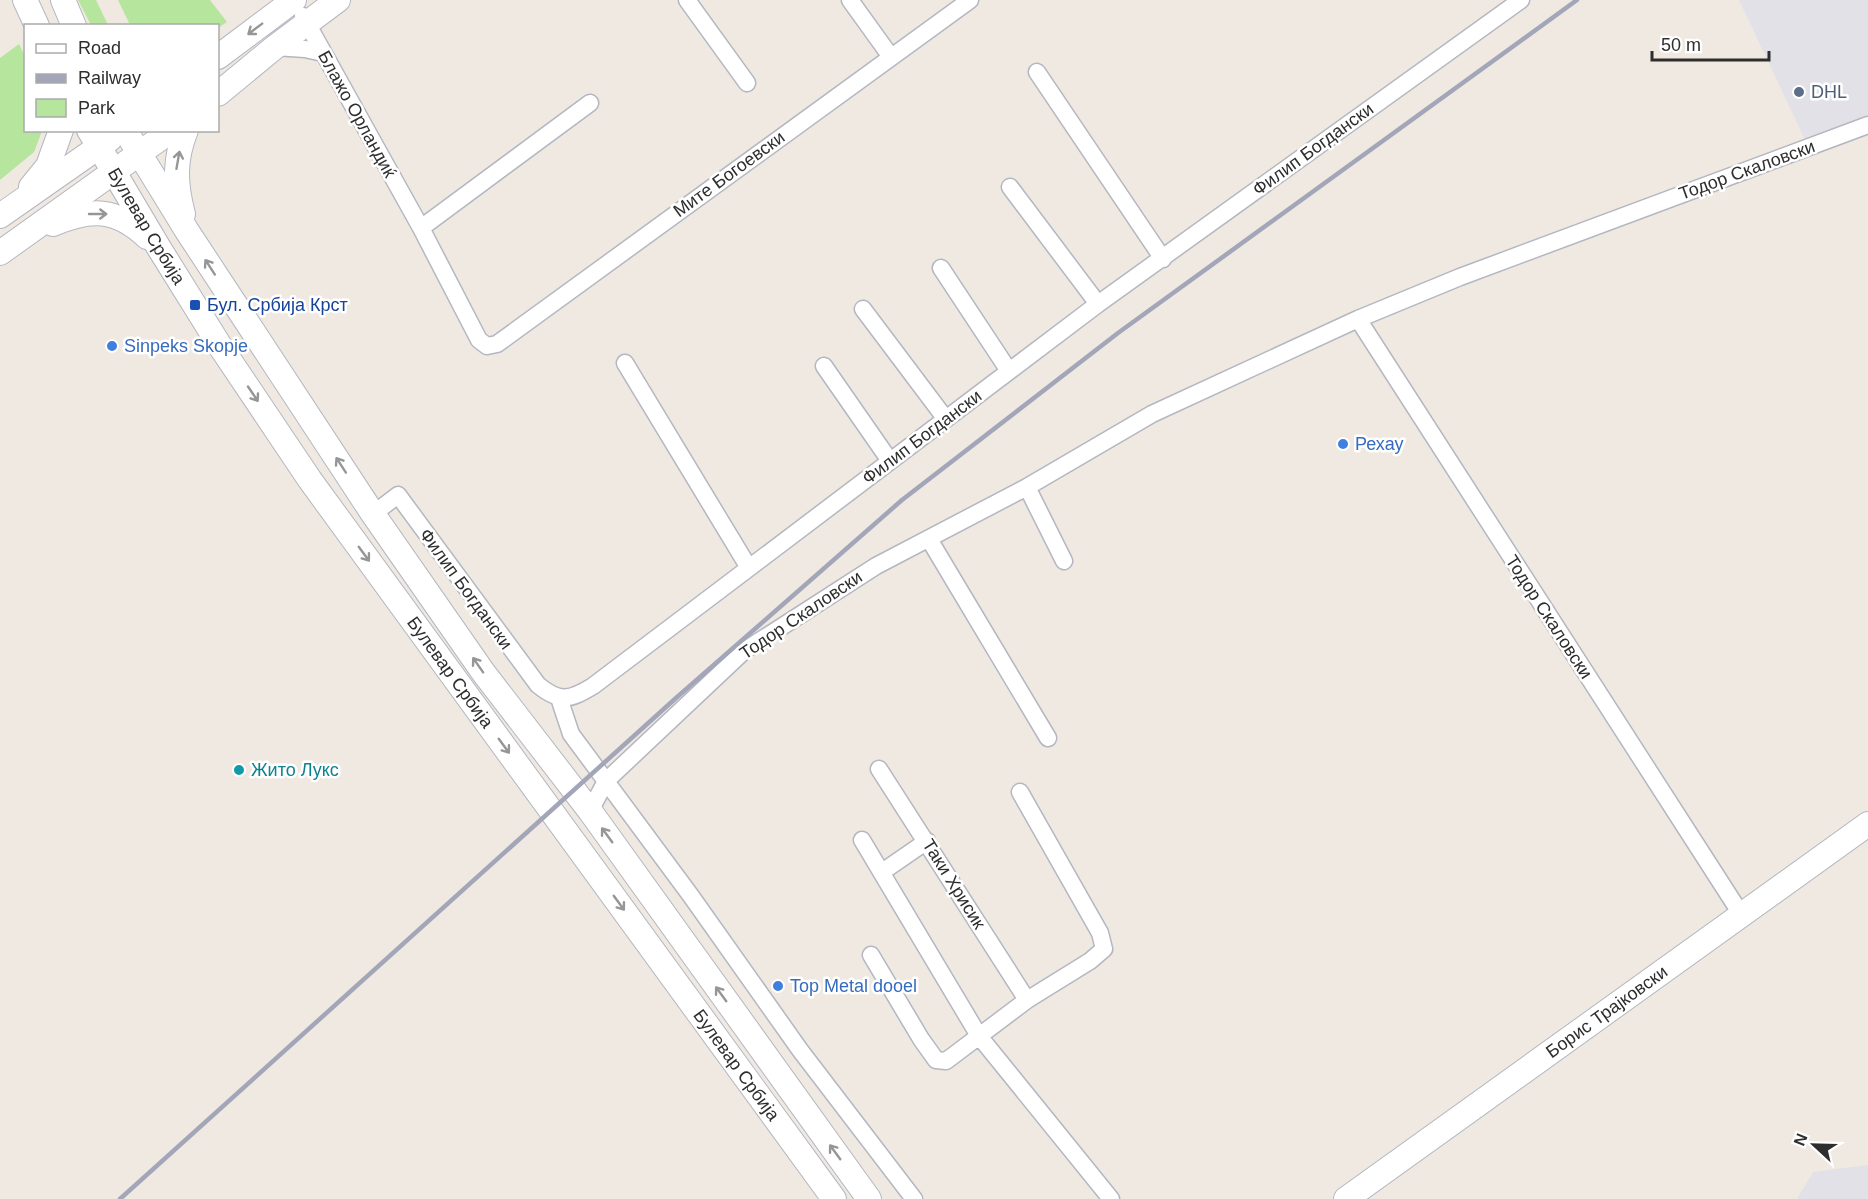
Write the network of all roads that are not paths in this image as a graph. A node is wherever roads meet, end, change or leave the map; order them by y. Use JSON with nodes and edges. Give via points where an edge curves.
{"nodes":[{"id":1,"x":25,"y":0,"type":"edge"},
{"id":2,"x":63,"y":0,"type":"edge"},
{"id":3,"x":294,"y":0,"type":"edge"},
{"id":4,"x":338,"y":0,"type":"edge"},
{"id":5,"x":687,"y":0,"type":"edge"},
{"id":6,"x":850,"y":0,"type":"edge"},
{"id":7,"x":970,"y":0,"type":"edge"},
{"id":8,"x":1521,"y":0,"type":"edge"},
{"id":9,"x":306,"y":23,"type":"junction"},
{"id":10,"x":36,"y":24,"type":"edge"},
{"id":11,"x":73,"y":24,"type":"edge"},
{"id":12,"x":275,"y":47,"type":"junction"},
{"id":13,"x":323,"y":53,"type":"junction"},
{"id":14,"x":219,"y":56,"type":"edge"},
{"id":15,"x":891,"y":57,"type":"junction"},
{"id":16,"x":1037,"y":72,"type":"dead end"},
{"id":17,"x":747,"y":83,"type":"dead end"},
{"id":18,"x":219,"y":93,"type":"edge"},
{"id":19,"x":590,"y":103,"type":"dead end"},
{"id":20,"x":1868,"y":125,"type":"edge"},
{"id":21,"x":61,"y":132,"type":"edge"},
{"id":22,"x":117,"y":132,"type":"edge"},
{"id":23,"x":124,"y":132,"type":"edge"},
{"id":24,"x":169,"y":132,"type":"edge"},
{"id":25,"x":185,"y":132,"type":"edge"},
{"id":26,"x":94,"y":139,"type":"edge"},
{"id":27,"x":139,"y":154,"type":"junction"},
{"id":28,"x":113,"y":172,"type":"junction"},
{"id":29,"x":1010,"y":187,"type":"dead end"},
{"id":30,"x":4,"y":213,"type":"edge"},
{"id":31,"x":421,"y":228,"type":"junction"},
{"id":32,"x":187,"y":231,"type":"junction"},
{"id":33,"x":23,"y":237,"type":"junction"},
{"id":34,"x":159,"y":248,"type":"junction"},
{"id":35,"x":0,"y":253,"type":"edge"},
{"id":36,"x":1163,"y":259,"type":"junction"},
{"id":37,"x":941,"y":268,"type":"dead end"},
{"id":38,"x":1098,"y":304,"type":"junction"},
{"id":39,"x":863,"y":309,"type":"dead end"},
{"id":40,"x":1358,"y":320,"type":"junction"},
{"id":41,"x":487,"y":346,"type":"joint"},
{"id":42,"x":625,"y":363,"type":"dead end"},
{"id":43,"x":824,"y":366,"type":"dead end"},
{"id":44,"x":1009,"y":371,"type":"junction"},
{"id":45,"x":945,"y":418,"type":"junction"},
{"id":46,"x":890,"y":461,"type":"junction"},
{"id":47,"x":1027,"y":488,"type":"junction"},
{"id":48,"x":373,"y":514,"type":"junction"},
{"id":49,"x":929,"y":539,"type":"junction"},
{"id":50,"x":1064,"y":561,"type":"dead end"},
{"id":51,"x":749,"y":568,"type":"junction"},
{"id":52,"x":559,"y":698,"type":"junction"},
{"id":53,"x":1048,"y":738,"type":"dead end"},
{"id":54,"x":879,"y":769,"type":"dead end"},
{"id":55,"x":606,"y":782,"type":"junction"},
{"id":56,"x":1020,"y":792,"type":"dead end"},
{"id":57,"x":590,"y":811,"type":"junction"},
{"id":58,"x":1868,"y":824,"type":"edge"},
{"id":59,"x":862,"y":840,"type":"dead end"},
{"id":60,"x":927,"y":841,"type":"junction"},
{"id":61,"x":882,"y":872,"type":"junction"},
{"id":62,"x":1741,"y":914,"type":"junction"},
{"id":63,"x":871,"y":955,"type":"dead end"},
{"id":64,"x":1027,"y":999,"type":"junction"},
{"id":65,"x":979,"y":1035,"type":"junction"},
{"id":66,"x":834,"y":1199,"type":"edge"},
{"id":67,"x":869,"y":1199,"type":"edge"},
{"id":68,"x":914,"y":1199,"type":"edge"},
{"id":69,"x":1111,"y":1199,"type":"edge"},
{"id":70,"x":1346,"y":1199,"type":"edge"}],
"edges":[{"from":1,"to":10,"type":"street"},
{"from":2,"to":11,"type":"street"},
{"from":3,"to":9,"type":"street","name":"Блажо Орландиќ"},
{"from":3,"to":14,"type":"street","one_way":true},
{"from":4,"to":9,"type":"street"},
{"from":5,"to":17,"type":"street"},
{"from":6,"to":15,"type":"street"},
{"from":7,"to":15,"type":"street","name":"Мите Богоевски"},
{"from":8,"to":36,"type":"street","name":"Филип Богдански"},
{"from":9,"to":12,"type":"street"},
{"from":9,"to":13,"type":"street","name":"Блажо Орландиќ"},
{"from":12,"to":13,"type":"street"},
{"from":12,"to":18,"type":"street"},
{"from":13,"to":31,"type":"street","name":"Блажо Орландиќ"},
{"from":15,"to":41,"type":"street","name":"Мите Богоевски","via":[[497,344]]},
{"from":16,"to":36,"type":"street"},
{"from":19,"to":31,"type":"street"},
{"from":20,"to":40,"type":"street","name":"Тодор Скаловски","via":[[1460,277]]},
{"from":21,"to":30,"type":"street","via":[[48,166]]},
{"from":22,"to":26,"type":"street"},
{"from":23,"to":27,"type":"street","name":"Булевар Србија"},
{"from":24,"to":27,"type":"street"},
{"from":32,"to":25,"type":"street","one_way":true,"via":[[176,170]]},
{"from":26,"to":28,"type":"street","name":"Булевар Србија"},
{"from":26,"to":30,"type":"street"},
{"from":27,"to":28,"type":"street"},
{"from":27,"to":32,"type":"street","name":"Булевар Србија"},
{"from":28,"to":33,"type":"street"},
{"from":28,"to":34,"type":"street","name":"Булевар Србија"},
{"from":29,"to":38,"type":"street"},
{"from":31,"to":41,"type":"street","name":"Блажо Орландиќ","via":[[479,340]]},
{"from":48,"to":32,"type":"street","name":"Булевар Србија","one_way":true},
{"from":33,"to":34,"type":"street","one_way":true,"via":[[75,216],[104,213],[129,221]]},
{"from":33,"to":35,"type":"street"},
{"from":34,"to":66,"type":"street","name":"Булевар Србија","one_way":true,"via":[[310,480]]},
{"from":36,"to":38,"type":"street","name":"Филип Богдански"},
{"from":37,"to":44,"type":"street"},
{"from":38,"to":44,"type":"street","name":"Филип Богдански"},
{"from":39,"to":45,"type":"street"},
{"from":40,"to":47,"type":"street","name":"Тодор Скаловски","via":[[1152,414]]},
{"from":40,"to":62,"type":"street","name":"Тодор Скаловски"},
{"from":42,"to":51,"type":"street"},
{"from":43,"to":46,"type":"street"},
{"from":44,"to":45,"type":"street","name":"Филип Богдански"},
{"from":45,"to":46,"type":"street","name":"Филип Богдански"},
{"from":46,"to":51,"type":"street","name":"Филип Богдански"},
{"from":47,"to":49,"type":"street","name":"Тодор Скаловски"},
{"from":47,"to":50,"type":"street"},
{"from":48,"to":52,"type":"street","name":"Филип Богдански","via":[[398,495],[523,668],[538,686]]},
{"from":57,"to":48,"type":"street","name":"Булевар Србија","one_way":true,"via":[[483,672]]},
{"from":49,"to":53,"type":"street"},
{"from":49,"to":55,"type":"street","name":"Тодор Скаловски","via":[[876,566],[744,651]]},
{"from":51,"to":52,"type":"street","name":"Филип Богдански","via":[[593,686],[569,698]]},
{"from":52,"to":55,"type":"street","via":[[571,734]]},
{"from":54,"to":60,"type":"street","name":"Таки Хрисик"},
{"from":55,"to":57,"type":"street","name":"Тодор Скаловски"},
{"from":55,"to":68,"type":"street","via":[[800,1050]]},
{"from":56,"to":64,"type":"street","via":[[1100,933],[1104,949],[1090,962]]},
{"from":67,"to":57,"type":"street","name":"Булевар Србија","one_way":true},
{"from":58,"to":62,"type":"street","name":"Борис Трајковски"},
{"from":59,"to":61,"type":"street"},
{"from":60,"to":61,"type":"street"},
{"from":60,"to":64,"type":"street","name":"Таки Хрисик"},
{"from":61,"to":65,"type":"street"},
{"from":62,"to":70,"type":"street","name":"Борис Трајковски"},
{"from":63,"to":65,"type":"street","via":[[936,1060],[946,1061]]},
{"from":64,"to":65,"type":"street"},
{"from":65,"to":69,"type":"street"}]}
